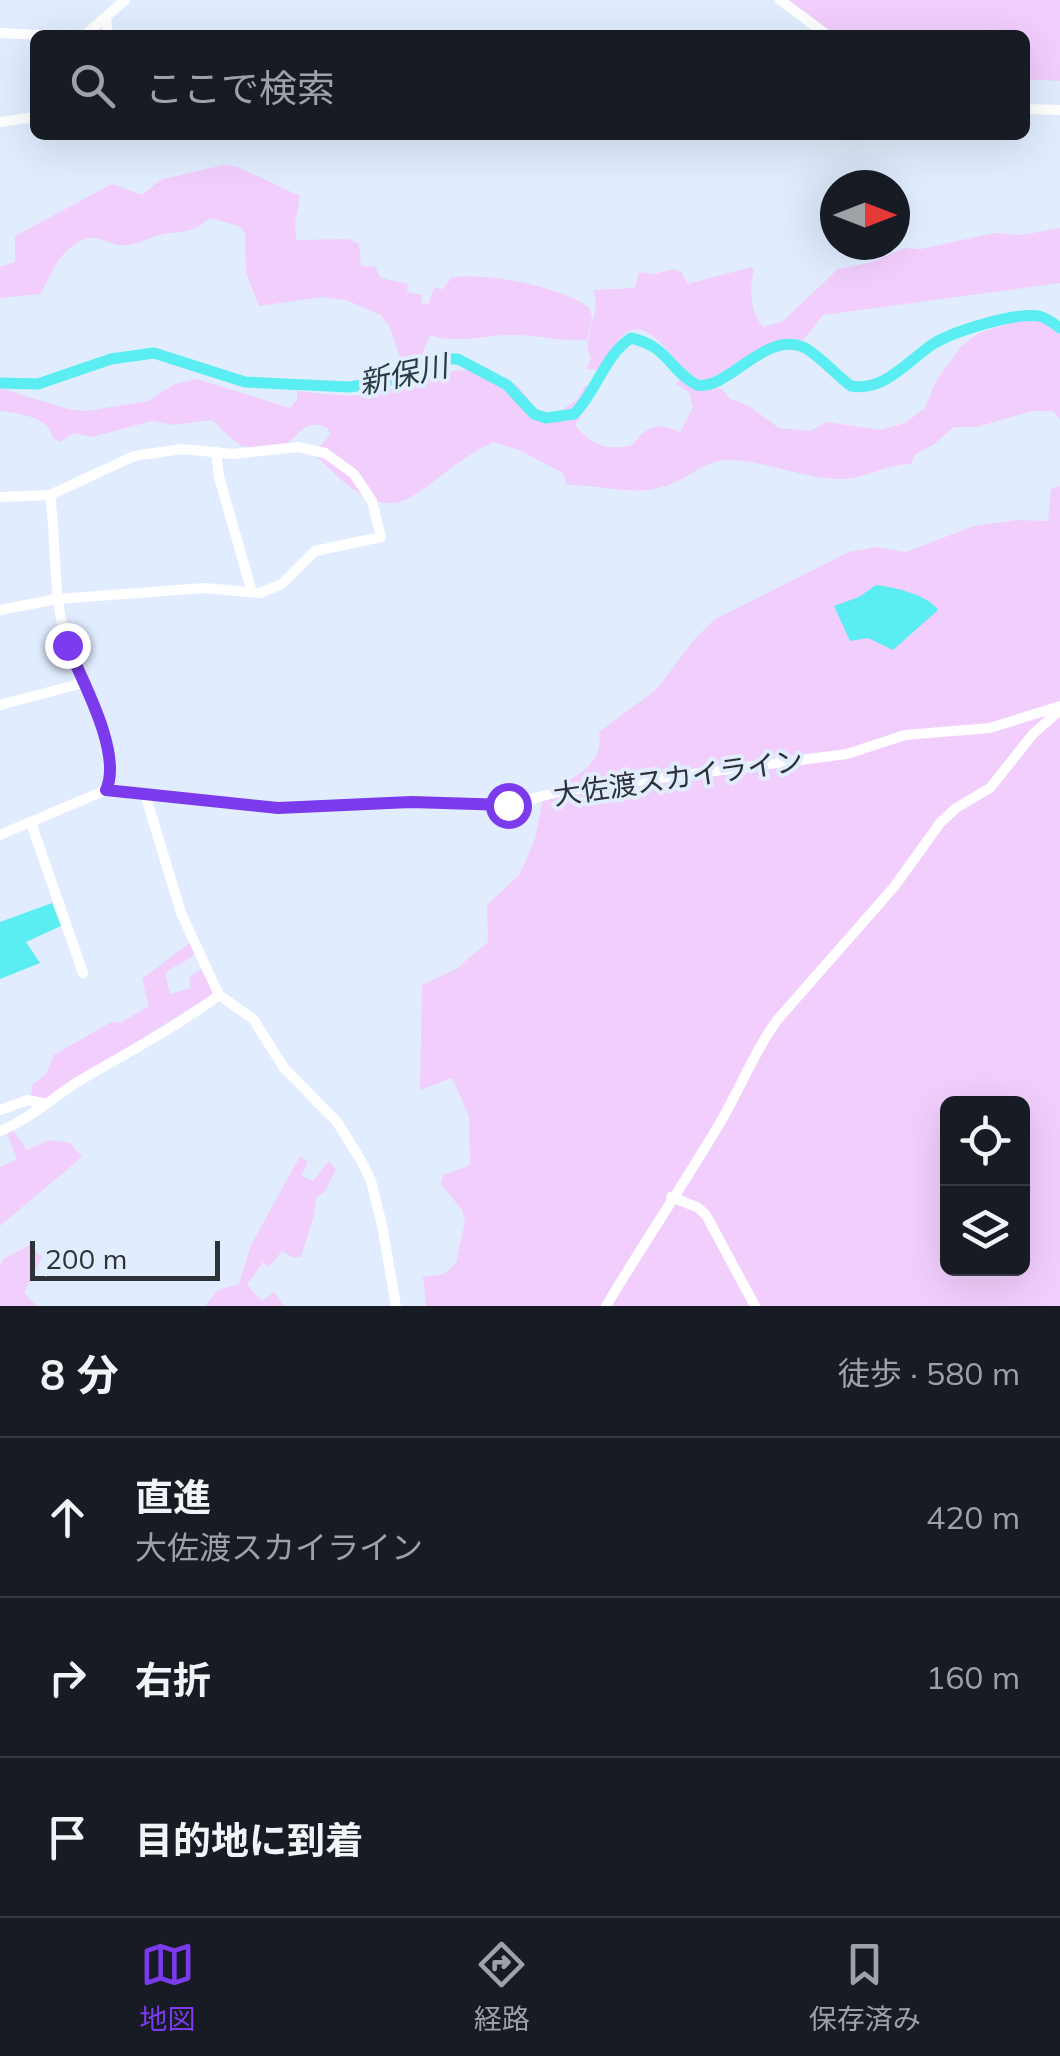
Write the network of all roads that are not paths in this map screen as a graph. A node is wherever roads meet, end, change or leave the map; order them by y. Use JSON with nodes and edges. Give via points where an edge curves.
{"nodes":[{"id":1,"x":125,"y":0,"type":"edge"},
{"id":2,"x":780,"y":0,"type":"edge"},
{"id":3,"x":106,"y":19,"type":"junction"},
{"id":4,"x":92,"y":30,"type":"edge"},
{"id":5,"x":107,"y":30,"type":"edge"},
{"id":6,"x":820,"y":30,"type":"edge"},
{"id":7,"x":0,"y":33,"type":"edge"},
{"id":8,"x":30,"y":34,"type":"edge"},
{"id":9,"x":1030,"y":109,"type":"edge"},
{"id":10,"x":1060,"y":110,"type":"edge"},
{"id":11,"x":30,"y":119,"type":"edge"},
{"id":12,"x":0,"y":122,"type":"edge"},
{"id":13,"x":216,"y":452,"type":"junction"},
{"id":14,"x":50,"y":495,"type":"junction"},
{"id":15,"x":0,"y":498,"type":"edge"},
{"id":16,"x":252,"y":592,"type":"junction"},
{"id":17,"x":57,"y":599,"type":"junction"},
{"id":18,"x":0,"y":610,"type":"edge"},
{"id":19,"x":84,"y":683,"type":"junction"},
{"id":20,"x":0,"y":704,"type":"edge"},
{"id":21,"x":1060,"y":708,"type":"edge"},
{"id":22,"x":106,"y":790,"type":"junction"},
{"id":23,"x":145,"y":794,"type":"junction"},
{"id":24,"x":31,"y":823,"type":"junction"},
{"id":25,"x":0,"y":835,"type":"edge"},
{"id":26,"x":84,"y":974,"type":"dead end"},
{"id":27,"x":219,"y":995,"type":"junction"},
{"id":28,"x":48,"y":1104,"type":"junction"},
{"id":29,"x":0,"y":1110,"type":"edge"},
{"id":30,"x":0,"y":1131,"type":"edge"},
{"id":31,"x":671,"y":1197,"type":"junction"},
{"id":32,"x":396,"y":1306,"type":"edge"},
{"id":33,"x":606,"y":1306,"type":"edge"},
{"id":34,"x":755,"y":1306,"type":"edge"}],
"edges":[{"from":1,"to":3,"type":"street"},
{"from":2,"to":6,"type":"street"},
{"from":3,"to":4,"type":"street"},
{"from":3,"to":5,"type":"street"},
{"from":7,"to":8,"type":"street"},
{"from":9,"to":10,"type":"street"},
{"from":11,"to":12,"type":"street"},
{"from":13,"to":14,"type":"street","via":[[134,456]]},
{"from":13,"to":16,"type":"street"},
{"from":13,"to":16,"type":"street","via":[[298,448],[326,454],[364,486],[382,537],[314,551],[282,584]]},
{"from":14,"to":15,"type":"street"},
{"from":14,"to":17,"type":"street"},
{"from":16,"to":17,"type":"street","via":[[204,588]]},
{"from":17,"to":18,"type":"street"},
{"from":17,"to":19,"type":"street"},
{"from":19,"to":20,"type":"street"},
{"from":19,"to":22,"type":"street","via":[[98,711],[112,776]]},
{"from":21,"to":23,"type":"street","name":"大佐渡スカイライン","via":[[990,728],[905,735],[847,754],[562,791],[508,805],[278,808]]},
{"from":21,"to":31,"type":"street","via":[[990,788],[940,823],[894,887],[778,1019]]},
{"from":22,"to":23,"type":"street","name":"大佐渡スカイライン"},
{"from":22,"to":24,"type":"street","name":"大佐渡スカイライン"},
{"from":23,"to":27,"type":"street","via":[[182,913]]},
{"from":24,"to":25,"type":"street","name":"大佐渡スカイライン"},
{"from":24,"to":26,"type":"street"},
{"from":27,"to":28,"type":"street"},
{"from":27,"to":32,"type":"street","via":[[253,1019],[284,1068],[350,1140],[374,1189]]},
{"from":28,"to":29,"type":"street","via":[[28,1100]]},
{"from":28,"to":30,"type":"street"},
{"from":31,"to":33,"type":"street"},
{"from":31,"to":34,"type":"street","via":[[706,1215]]}]}
